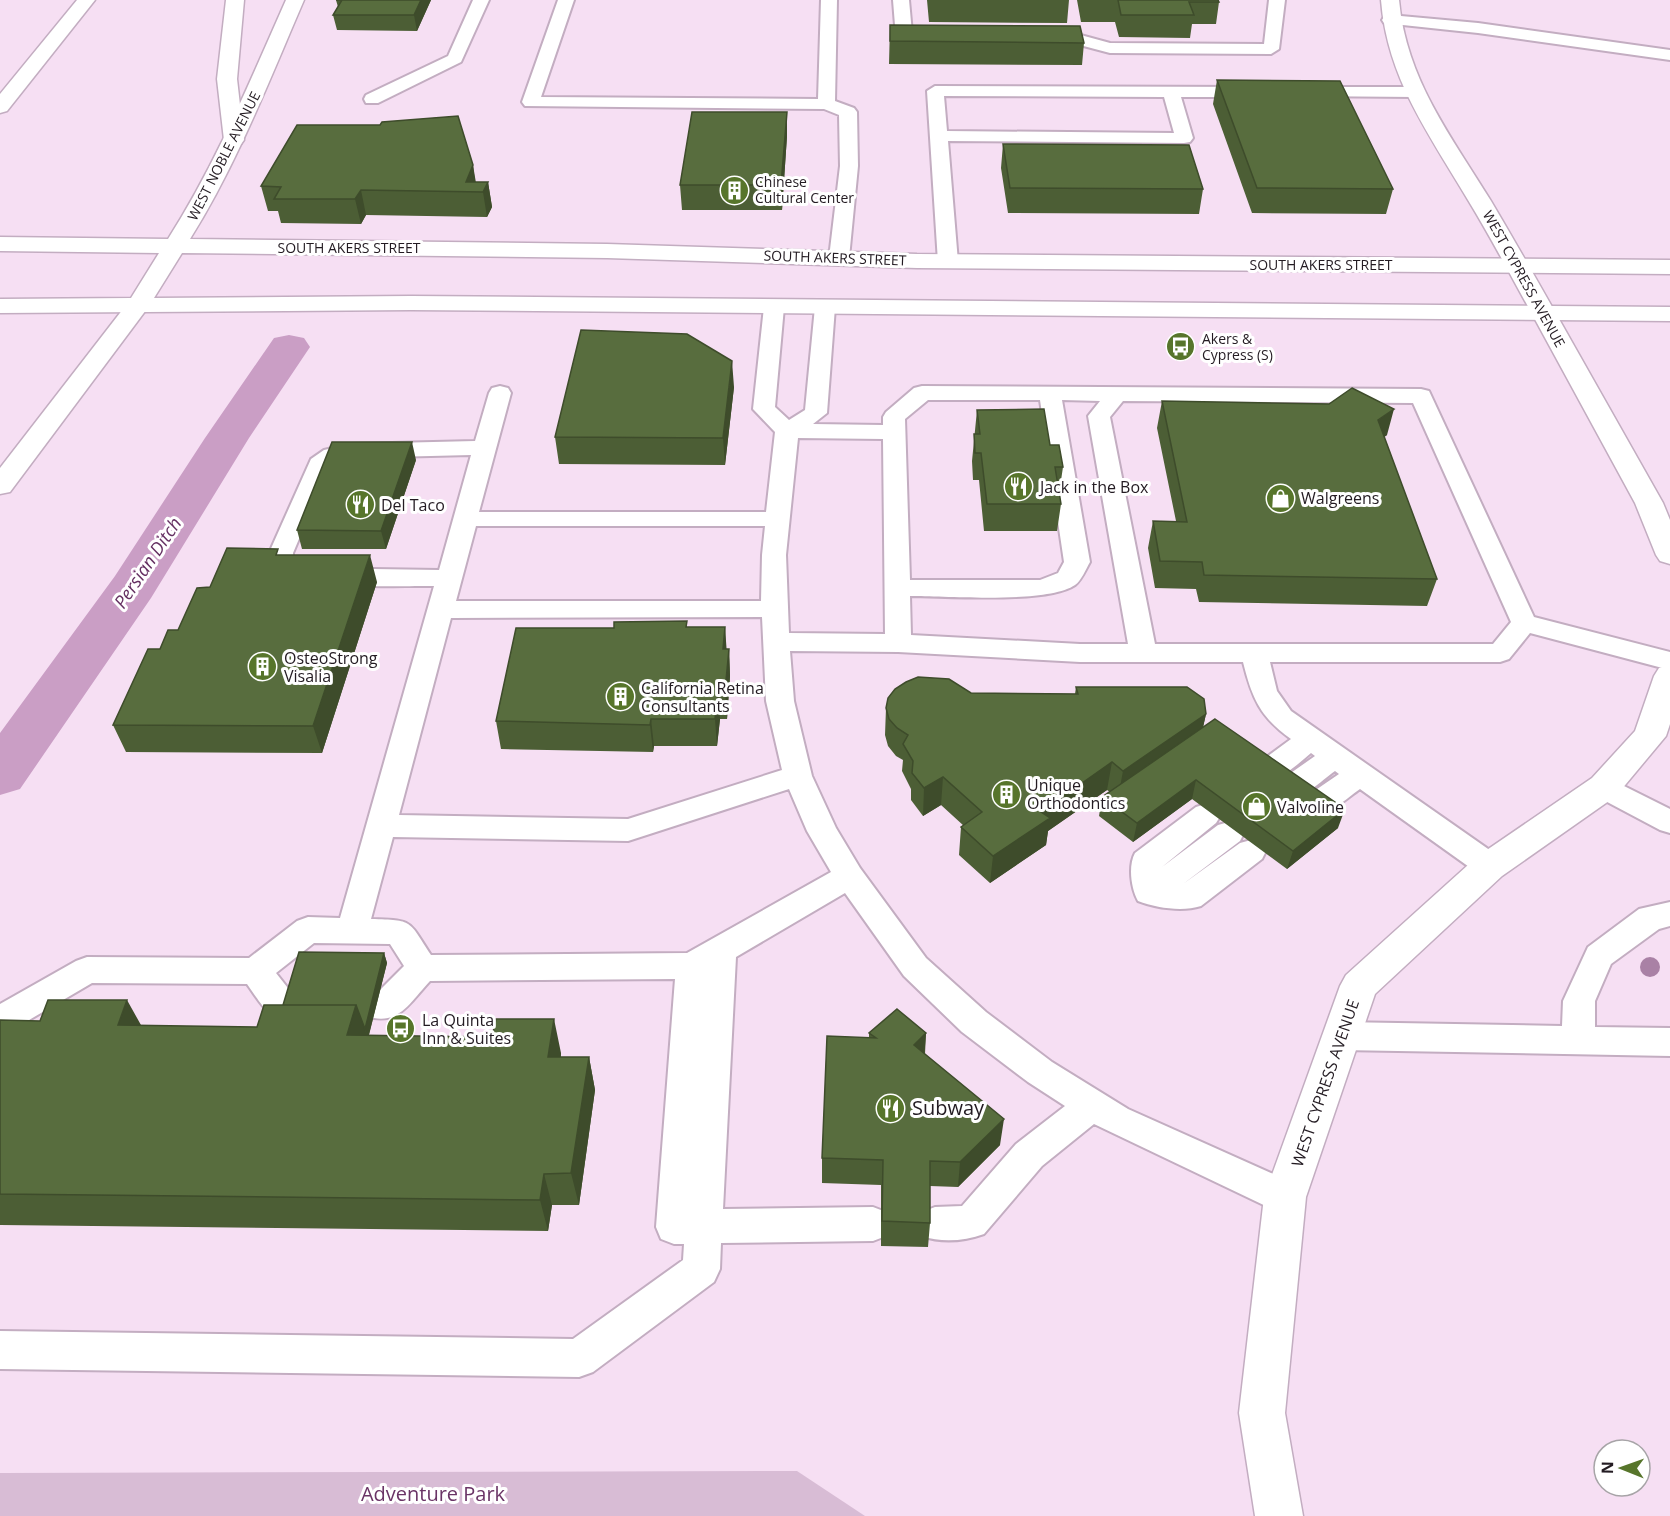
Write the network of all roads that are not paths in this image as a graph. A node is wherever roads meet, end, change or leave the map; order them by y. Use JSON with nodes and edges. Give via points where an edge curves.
{"nodes":[{"id":1,"x":86,"y":0,"type":"edge"},
{"id":2,"x":234,"y":0,"type":"edge"},
{"id":3,"x":295,"y":0,"type":"edge"},
{"id":4,"x":481,"y":0,"type":"edge"},
{"id":5,"x":566,"y":0,"type":"edge"},
{"id":6,"x":829,"y":0,"type":"edge"},
{"id":7,"x":901,"y":0,"type":"edge"},
{"id":8,"x":1277,"y":0,"type":"edge"},
{"id":9,"x":1390,"y":0,"type":"edge"},
{"id":10,"x":1390,"y":20,"type":"junction"},
{"id":11,"x":950,"y":38,"type":"edge"},
{"id":12,"x":1031,"y":39,"type":"edge"},
{"id":13,"x":1670,"y":55,"type":"edge"},
{"id":14,"x":1171,"y":92,"type":"junction"},
{"id":15,"x":1415,"y":92,"type":"junction"},
{"id":16,"x":372,"y":99,"type":"dead end"},
{"id":17,"x":826,"y":104,"type":"junction"},
{"id":18,"x":0,"y":107,"type":"edge"},
{"id":19,"x":939,"y":136,"type":"junction"},
{"id":20,"x":234,"y":140,"type":"junction"},
{"id":21,"x":0,"y":244,"type":"edge"},
{"id":22,"x":177,"y":246,"type":"junction"},
{"id":23,"x":839,"y":258,"type":"junction"},
{"id":24,"x":948,"y":262,"type":"junction"},
{"id":25,"x":1517,"y":266,"type":"junction"},
{"id":26,"x":1670,"y":267,"type":"edge"},
{"id":27,"x":138,"y":305,"type":"junction"},
{"id":28,"x":0,"y":306,"type":"edge"},
{"id":29,"x":774,"y":307,"type":"junction"},
{"id":30,"x":825,"y":307,"type":"junction"},
{"id":31,"x":1544,"y":312,"type":"junction"},
{"id":32,"x":1670,"y":314,"type":"edge"},
{"id":33,"x":500,"y":393,"type":"dead end"},
{"id":34,"x":1050,"y":393,"type":"junction"},
{"id":35,"x":1118,"y":393,"type":"junction"},
{"id":36,"x":788,"y":431,"type":"junction"},
{"id":37,"x":894,"y":432,"type":"junction"},
{"id":38,"x":484,"y":448,"type":"junction"},
{"id":39,"x":0,"y":486,"type":"edge"},
{"id":40,"x":465,"y":519,"type":"junction"},
{"id":41,"x":777,"y":519,"type":"junction"},
{"id":42,"x":1670,"y":555,"type":"edge"},
{"id":43,"x":448,"y":578,"type":"junction"},
{"id":44,"x":897,"y":588,"type":"junction"},
{"id":45,"x":774,"y":609,"type":"junction"},
{"id":46,"x":440,"y":610,"type":"junction"},
{"id":47,"x":1524,"y":623,"type":"junction"},
{"id":48,"x":776,"y":642,"type":"junction"},
{"id":49,"x":898,"y":643,"type":"junction"},
{"id":50,"x":1143,"y":653,"type":"junction"},
{"id":51,"x":1254,"y":654,"type":"junction"},
{"id":52,"x":1670,"y":661,"type":"edge"},
{"id":53,"x":1670,"y":676,"type":"edge"},
{"id":54,"x":1311,"y":739,"type":"junction"},
{"id":55,"x":1335,"y":756,"type":"junction"},
{"id":56,"x":1267,"y":771,"type":"edge"},
{"id":57,"x":1360,"y":774,"type":"junction"},
{"id":58,"x":798,"y":776,"type":"junction"},
{"id":59,"x":1604,"y":787,"type":"junction"},
{"id":60,"x":1288,"y":790,"type":"edge"},
{"id":61,"x":1314,"y":806,"type":"edge"},
{"id":62,"x":1670,"y":822,"type":"edge"},
{"id":63,"x":380,"y":826,"type":"junction"},
{"id":64,"x":1229,"y":833,"type":"joint"},
{"id":65,"x":1490,"y":866,"type":"junction"},
{"id":66,"x":849,"y":876,"type":"junction"},
{"id":67,"x":1670,"y":914,"type":"edge"},
{"id":68,"x":352,"y":931,"type":"junction"},
{"id":69,"x":706,"y":958,"type":"junction"},
{"id":70,"x":422,"y":968,"type":"junction"},
{"id":71,"x":255,"y":971,"type":"junction"},
{"id":72,"x":289,"y":1005,"type":"edge"},
{"id":73,"x":378,"y":1006,"type":"dead end"},
{"id":74,"x":0,"y":1020,"type":"edge"},
{"id":75,"x":1341,"y":1036,"type":"junction"},
{"id":76,"x":1578,"y":1042,"type":"junction"},
{"id":77,"x":1670,"y":1042,"type":"edge"},
{"id":78,"x":1092,"y":1105,"type":"junction"},
{"id":79,"x":1285,"y":1197,"type":"junction"},
{"id":80,"x":873,"y":1224,"type":"dead end"},
{"id":81,"x":936,"y":1224,"type":"dead end"},
{"id":82,"x":703,"y":1227,"type":"junction"},
{"id":83,"x":0,"y":1350,"type":"edge"},
{"id":84,"x":1279,"y":1516,"type":"edge"}],
"edges":[{"from":1,"to":18,"type":"main road"},
{"from":2,"to":20,"type":"main road","via":[[227,79]]},
{"from":3,"to":20,"type":"main road","name":"WEST NOBLE AVENUE"},
{"from":4,"to":16,"type":"lane","via":[[455,59]]},
{"from":5,"to":17,"type":"lane","via":[[531,102]]},
{"from":6,"to":17,"type":"lane"},
{"from":7,"to":11,"type":"lane","via":[[904,38]]},
{"from":8,"to":12,"type":"lane","via":[[1272,50],[1110,48],[1077,39]]},
{"from":9,"to":10,"type":"main road","name":"WEST CYPRESS AVENUE"},
{"from":10,"to":13,"type":"lane"},
{"from":10,"to":15,"type":"main road","name":"WEST CYPRESS AVENUE"},
{"from":14,"to":15,"type":"lane"},
{"from":14,"to":19,"type":"lane","via":[[935,91]]},
{"from":14,"to":19,"type":"lane","via":[[1184,138]]},
{"from":15,"to":25,"type":"main road","name":"WEST CYPRESS AVENUE"},
{"from":17,"to":23,"type":"lane","via":[[848,112],[849,166]]},
{"from":19,"to":24,"type":"lane"},
{"from":20,"to":22,"type":"main road","name":"WEST NOBLE AVENUE"},
{"from":21,"to":22,"type":"main road","name":"SOUTH AKERS STREET"},
{"from":22,"to":23,"type":"main road","name":"SOUTH AKERS STREET"},
{"from":22,"to":27,"type":"main road","name":"WEST NOBLE AVENUE"},
{"from":23,"to":24,"type":"main road","name":"SOUTH AKERS STREET"},
{"from":24,"to":25,"type":"main road","name":"SOUTH AKERS STREET"},
{"from":25,"to":26,"type":"main road","name":"SOUTH AKERS STREET"},
{"from":25,"to":31,"type":"main road","name":"WEST CYPRESS AVENUE"},
{"from":27,"to":28,"type":"main road"},
{"from":27,"to":29,"type":"main road"},
{"from":27,"to":39,"type":"main road","name":"WEST NOBLE AVENUE"},
{"from":29,"to":30,"type":"main road"},
{"from":29,"to":36,"type":"lane","via":[[764,409]]},
{"from":30,"to":31,"type":"main road"},
{"from":30,"to":36,"type":"lane","via":[[816,413]]},
{"from":31,"to":32,"type":"main road"},
{"from":31,"to":42,"type":"main road","name":"WEST CYPRESS AVENUE","via":[[1649,503]]},
{"from":33,"to":38,"type":"lane"},
{"from":34,"to":35,"type":"lane"},
{"from":34,"to":37,"type":"lane","via":[[922,393],[894,417]]},
{"from":34,"to":44,"type":"lane","via":[[1077,562],[1067,579],[1043,588]]},
{"from":35,"to":47,"type":"lane","via":[[1421,396]]},
{"from":35,"to":50,"type":"lane","via":[[1099,416]]},
{"from":36,"to":37,"type":"lane"},
{"from":36,"to":41,"type":"lane"},
{"from":37,"to":44,"type":"lane"},
{"from":38,"to":40,"type":"lane"},
{"from":38,"to":43,"type":"lane","via":[[350,451],[332,455],[319,464],[281,553],[280,565],[308,576]]},
{"from":40,"to":41,"type":"lane"},
{"from":40,"to":43,"type":"lane"},
{"from":41,"to":45,"type":"lane"},
{"from":43,"to":46,"type":"lane"},
{"from":44,"to":49,"type":"lane"},
{"from":45,"to":46,"type":"lane"},
{"from":45,"to":48,"type":"lane"},
{"from":46,"to":63,"type":"lane"},
{"from":47,"to":51,"type":"lane","via":[[1500,653]]},
{"from":47,"to":52,"type":"lane"},
{"from":48,"to":49,"type":"lane"},
{"from":48,"to":58,"type":"lane","via":[[780,701]]},
{"from":49,"to":50,"type":"lane"},
{"from":50,"to":51,"type":"lane"},
{"from":51,"to":54,"type":"lane","via":[[1264,692],[1281,718]]},
{"from":53,"to":59,"type":"main road","name":"WEST CYPRESS AVENUE","via":[[1650,736]]},
{"from":54,"to":55,"type":"lane"},
{"from":54,"to":56,"type":"lane"},
{"from":55,"to":57,"type":"lane"},
{"from":55,"to":60,"type":"lane"},
{"from":57,"to":61,"type":"lane"},
{"from":57,"to":65,"type":"lane"},
{"from":58,"to":63,"type":"lane","via":[[628,830]]},
{"from":58,"to":66,"type":"lane","via":[[822,831]]},
{"from":59,"to":62,"type":"lane"},
{"from":59,"to":65,"type":"main road","name":"WEST CYPRESS AVENUE"},
{"from":63,"to":68,"type":"lane"},
{"from":64,"to":64,"type":"lane","via":[[1190,897],[1149,893],[1146,861]]},
{"from":65,"to":75,"type":"main road","name":"WEST CYPRESS AVENUE","via":[[1359,986]]},
{"from":66,"to":69,"type":"lane"},
{"from":66,"to":78,"type":"lane","via":[[915,967],[974,1022]]},
{"from":67,"to":76,"type":"lane","via":[[1650,918],[1599,956],[1579,1001]]},
{"from":68,"to":70,"type":"lane","via":[[399,932]]},
{"from":68,"to":71,"type":"lane","via":[[308,930]]},
{"from":69,"to":70,"type":"lane"},
{"from":69,"to":82,"type":"lane"},
{"from":70,"to":73,"type":"lane","via":[[386,1006]]},
{"from":71,"to":72,"type":"lane","via":[[282,1005]]},
{"from":71,"to":74,"type":"lane","via":[[87,970]]},
{"from":75,"to":76,"type":"lane"},
{"from":75,"to":79,"type":"main road","name":"WEST CYPRESS AVENUE"},
{"from":76,"to":77,"type":"lane"},
{"from":78,"to":79,"type":"lane","via":[[1116,1120]]},
{"from":78,"to":81,"type":"lane","via":[[1029,1155],[971,1222]]},
{"from":79,"to":84,"type":"main road","name":"WEST CYPRESS AVENUE","via":[[1262,1413]]},
{"from":80,"to":82,"type":"lane"},
{"from":82,"to":83,"type":"lane","via":[[700,1269],[579,1358]]}]}
